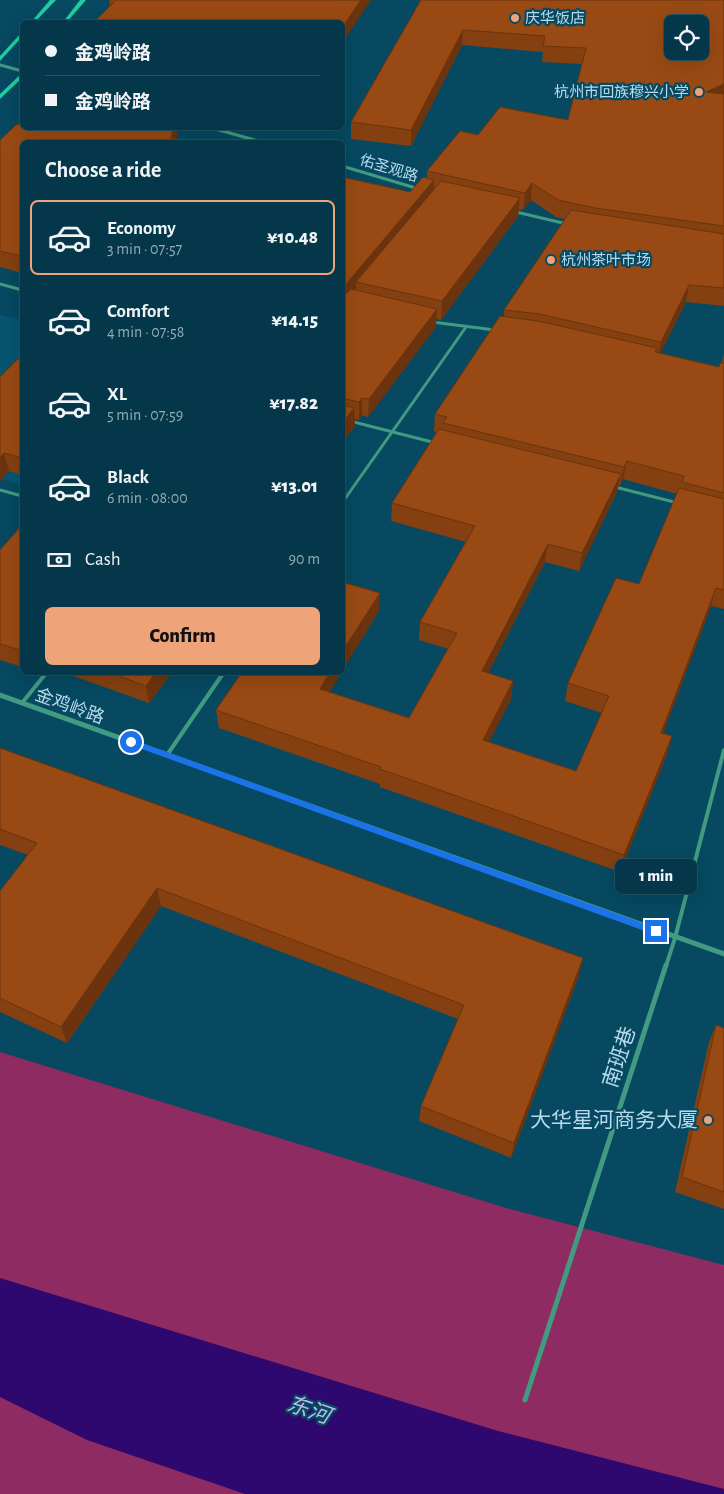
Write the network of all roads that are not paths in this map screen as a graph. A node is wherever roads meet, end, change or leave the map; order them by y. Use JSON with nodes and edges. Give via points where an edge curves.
{"nodes":[{"id":1,"x":53,"y":0,"type":"edge"},
{"id":2,"x":83,"y":0,"type":"edge"},
{"id":3,"x":35,"y":20,"type":"edge"},
{"id":4,"x":67,"y":20,"type":"edge"},
{"id":5,"x":20,"y":36,"type":"edge"},
{"id":6,"x":0,"y":59,"type":"edge"},
{"id":7,"x":0,"y":64,"type":"edge"},
{"id":8,"x":20,"y":70,"type":"edge"},
{"id":9,"x":20,"y":77,"type":"edge"},
{"id":10,"x":0,"y":97,"type":"edge"},
{"id":11,"x":219,"y":130,"type":"edge"},
{"id":12,"x":255,"y":140,"type":"edge"},
{"id":13,"x":345,"y":167,"type":"edge"},
{"id":14,"x":421,"y":190,"type":"edge"},
{"id":15,"x":506,"y":210,"type":"edge"},
{"id":16,"x":573,"y":225,"type":"edge"},
{"id":17,"x":0,"y":284,"type":"edge"},
{"id":18,"x":20,"y":289,"type":"edge"},
{"id":19,"x":426,"y":321,"type":"edge"},
{"id":20,"x":466,"y":327,"type":"junction"},
{"id":21,"x":502,"y":331,"type":"edge"},
{"id":22,"x":345,"y":420,"type":"edge"},
{"id":23,"x":392,"y":432,"type":"junction"},
{"id":24,"x":440,"y":444,"type":"edge"},
{"id":25,"x":610,"y":486,"type":"edge"},
{"id":26,"x":0,"y":490,"type":"edge"},
{"id":27,"x":20,"y":495,"type":"edge"},
{"id":28,"x":345,"y":499,"type":"edge"},
{"id":29,"x":686,"y":506,"type":"edge"},
{"id":30,"x":45,"y":675,"type":"edge"},
{"id":31,"x":222,"y":675,"type":"edge"},
{"id":32,"x":0,"y":695,"type":"edge"},
{"id":33,"x":22,"y":703,"type":"junction"},
{"id":34,"x":724,"y":750,"type":"edge"},
{"id":35,"x":167,"y":755,"type":"junction"},
{"id":36,"x":674,"y":938,"type":"junction"},
{"id":37,"x":724,"y":954,"type":"edge"},
{"id":38,"x":525,"y":1400,"type":"dead end"}],
"edges":[{"from":1,"to":3,"type":"main road"},
{"from":2,"to":4,"type":"main road"},
{"from":5,"to":6,"type":"main road"},
{"from":7,"to":8,"type":"street"},
{"from":9,"to":10,"type":"main road"},
{"from":11,"to":12,"type":"street"},
{"from":13,"to":14,"type":"street","name":"佑圣观路"},
{"from":15,"to":16,"type":"street"},
{"from":17,"to":18,"type":"lane"},
{"from":19,"to":20,"type":"lane"},
{"from":20,"to":21,"type":"lane"},
{"from":20,"to":23,"type":"lane"},
{"from":22,"to":23,"type":"lane"},
{"from":23,"to":24,"type":"lane"},
{"from":23,"to":28,"type":"lane"},
{"from":25,"to":29,"type":"lane"},
{"from":26,"to":27,"type":"lane"},
{"from":30,"to":33,"type":"lane"},
{"from":31,"to":35,"type":"lane"},
{"from":32,"to":33,"type":"street","name":"金鸡岭路"},
{"from":33,"to":35,"type":"street","name":"金鸡岭路"},
{"from":34,"to":36,"type":"lane","name":"南班巷"},
{"from":35,"to":36,"type":"street","name":"金鸡岭路"},
{"from":36,"to":37,"type":"street","name":"金鸡岭路"},
{"from":36,"to":38,"type":"lane","name":"南班巷"}]}
